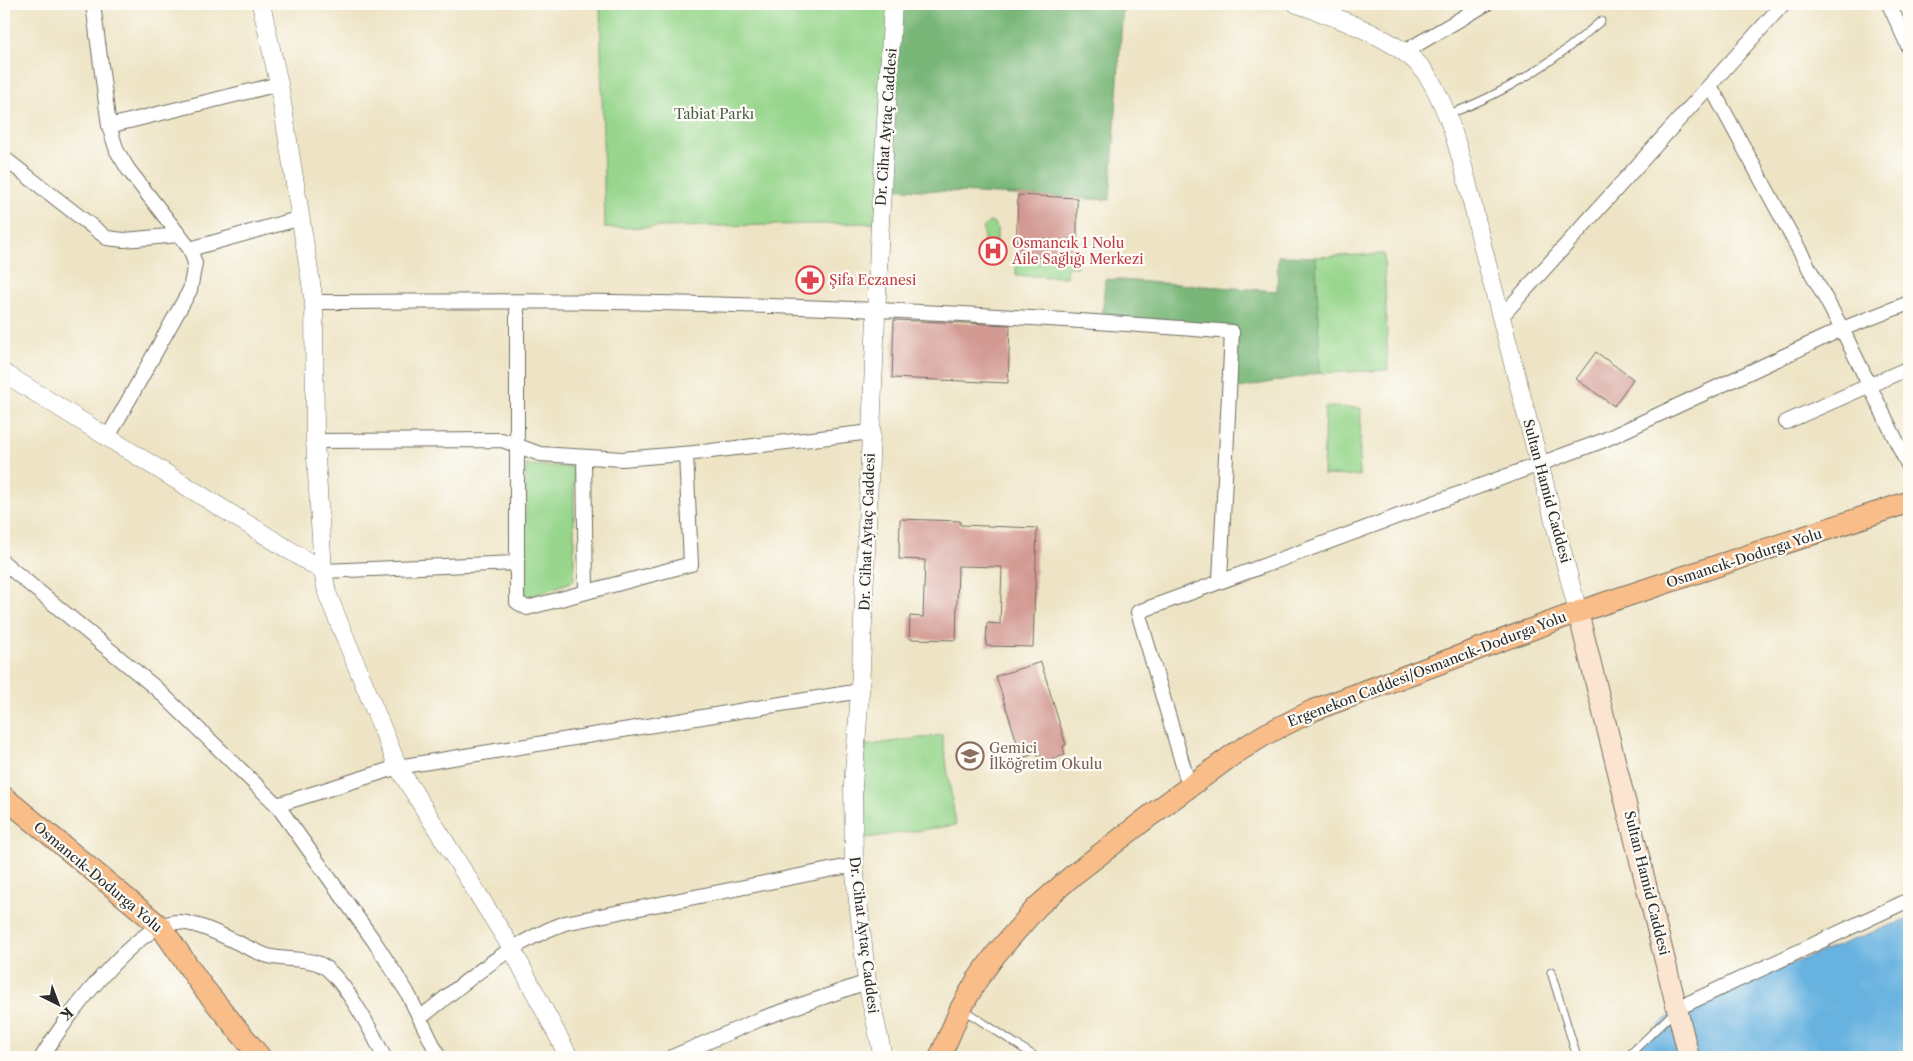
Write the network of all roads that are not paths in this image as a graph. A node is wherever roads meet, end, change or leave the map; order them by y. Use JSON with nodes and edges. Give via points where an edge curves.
{"nodes":[{"id":1,"x":92,"y":4,"type":"edge"},
{"id":2,"x":261,"y":4,"type":"edge"},
{"id":3,"x":894,"y":4,"type":"edge"},
{"id":4,"x":902,"y":4,"type":"edge"},
{"id":5,"x":1297,"y":4,"type":"edge"},
{"id":6,"x":1486,"y":4,"type":"edge"},
{"id":7,"x":1783,"y":4,"type":"edge"},
{"id":8,"x":1889,"y":4,"type":"edge"},
{"id":9,"x":1601,"y":21,"type":"dead end"},
{"id":10,"x":892,"y":24,"type":"junction"},
{"id":11,"x":1909,"y":48,"type":"edge"},
{"id":12,"x":1404,"y":52,"type":"junction"},
{"id":13,"x":279,"y":84,"type":"junction"},
{"id":14,"x":1711,"y":87,"type":"junction"},
{"id":15,"x":1447,"y":116,"type":"junction"},
{"id":16,"x":109,"y":126,"type":"junction"},
{"id":17,"x":4,"y":158,"type":"edge"},
{"id":18,"x":301,"y":218,"type":"junction"},
{"id":19,"x":179,"y":235,"type":"junction"},
{"id":20,"x":190,"y":249,"type":"junction"},
{"id":21,"x":314,"y":302,"type":"junction"},
{"id":22,"x":517,"y":302,"type":"junction"},
{"id":23,"x":1909,"y":303,"type":"edge"},
{"id":24,"x":877,"y":310,"type":"junction"},
{"id":25,"x":1502,"y":317,"type":"junction"},
{"id":26,"x":1842,"y":329,"type":"junction"},
{"id":27,"x":1909,"y":368,"type":"edge"},
{"id":28,"x":4,"y":373,"type":"edge"},
{"id":29,"x":1869,"y":384,"type":"junction"},
{"id":30,"x":1786,"y":422,"type":"dead end"},
{"id":31,"x":871,"y":432,"type":"junction"},
{"id":32,"x":108,"y":437,"type":"junction"},
{"id":33,"x":316,"y":441,"type":"junction"},
{"id":34,"x":518,"y":446,"type":"junction"},
{"id":35,"x":686,"y":454,"type":"junction"},
{"id":36,"x":584,"y":458,"type":"junction"},
{"id":37,"x":1540,"y":464,"type":"junction"},
{"id":38,"x":1909,"y":467,"type":"edge"},
{"id":39,"x":1909,"y":502,"type":"edge"},
{"id":40,"x":4,"y":562,"type":"edge"},
{"id":41,"x":517,"y":563,"type":"junction"},
{"id":42,"x":323,"y":571,"type":"junction"},
{"id":43,"x":1220,"y":580,"type":"junction"},
{"id":44,"x":586,"y":592,"type":"junction"},
{"id":45,"x":1578,"y":612,"type":"junction"},
{"id":46,"x":860,"y":691,"type":"junction"},
{"id":47,"x":398,"y":767,"type":"junction"},
{"id":48,"x":1189,"y":786,"type":"junction"},
{"id":49,"x":4,"y":797,"type":"edge"},
{"id":50,"x":276,"y":805,"type":"junction"},
{"id":51,"x":854,"y":866,"type":"junction"},
{"id":52,"x":1909,"y":900,"type":"edge"},
{"id":53,"x":161,"y":928,"type":"junction"},
{"id":54,"x":511,"y":948,"type":"junction"},
{"id":55,"x":1551,"y":972,"type":"dead end"},
{"id":56,"x":867,"y":982,"type":"junction"},
{"id":57,"x":961,"y":1008,"type":"junction"},
{"id":58,"x":1678,"y":1008,"type":"junction"},
{"id":59,"x":420,"y":1018,"type":"junction"},
{"id":60,"x":42,"y":1057,"type":"edge"},
{"id":61,"x":260,"y":1057,"type":"edge"},
{"id":62,"x":384,"y":1057,"type":"edge"},
{"id":63,"x":439,"y":1057,"type":"edge"},
{"id":64,"x":569,"y":1057,"type":"edge"},
{"id":65,"x":672,"y":1057,"type":"edge"},
{"id":66,"x":883,"y":1057,"type":"edge"},
{"id":67,"x":940,"y":1057,"type":"edge"},
{"id":68,"x":1036,"y":1057,"type":"edge"},
{"id":69,"x":1578,"y":1057,"type":"edge"},
{"id":70,"x":1627,"y":1057,"type":"edge"},
{"id":71,"x":1689,"y":1057,"type":"edge"}],
"edges":[{"from":1,"to":16,"type":"street"},
{"from":2,"to":13,"type":"street"},
{"from":3,"to":10,"type":"street","name":"Dr. Cihat Aytaç Caddesi"},
{"from":4,"to":10,"type":"street"},
{"from":5,"to":12,"type":"street","name":"Sultan Hamid Caddesi","via":[[1341,20]]},
{"from":6,"to":12,"type":"street"},
{"from":7,"to":14,"type":"street"},
{"from":8,"to":11,"type":"street"},
{"from":9,"to":15,"type":"lane","via":[[1528,77]]},
{"from":10,"to":24,"type":"street","name":"Dr. Cihat Aytaç Caddesi"},
{"from":12,"to":15,"type":"street","name":"Sultan Hamid Caddesi","via":[[1431,80]]},
{"from":13,"to":16,"type":"street"},
{"from":13,"to":18,"type":"street"},
{"from":14,"to":25,"type":"street"},
{"from":14,"to":26,"type":"street"},
{"from":15,"to":25,"type":"street","name":"Sultan Hamid Caddesi"},
{"from":16,"to":19,"type":"street","via":[[117,151],[128,169]]},
{"from":17,"to":19,"type":"street","via":[[106,238],[124,240]]},
{"from":18,"to":20,"type":"street"},
{"from":18,"to":21,"type":"street"},
{"from":19,"to":20,"type":"street"},
{"from":20,"to":32,"type":"street","via":[[195,263],[190,290]]},
{"from":21,"to":22,"type":"street"},
{"from":21,"to":33,"type":"street"},
{"from":22,"to":24,"type":"street"},
{"from":22,"to":34,"type":"street"},
{"from":23,"to":26,"type":"street"},
{"from":24,"to":31,"type":"street","name":"Dr. Cihat Aytaç Caddesi"},
{"from":24,"to":43,"type":"street","via":[[1102,321],[1232,332]]},
{"from":25,"to":37,"type":"street","name":"Sultan Hamid Caddesi"},
{"from":26,"to":29,"type":"street"},
{"from":26,"to":37,"type":"street","via":[[1602,441]]},
{"from":27,"to":29,"type":"street"},
{"from":28,"to":32,"type":"street"},
{"from":29,"to":30,"type":"street"},
{"from":29,"to":38,"type":"street"},
{"from":31,"to":35,"type":"street"},
{"from":31,"to":46,"type":"street","name":"Dr. Cihat Aytaç Caddesi"},
{"from":32,"to":42,"type":"street"},
{"from":33,"to":34,"type":"street","via":[[502,440]]},
{"from":33,"to":42,"type":"street"},
{"from":34,"to":36,"type":"street","via":[[540,454]]},
{"from":34,"to":41,"type":"street"},
{"from":35,"to":36,"type":"street"},
{"from":35,"to":44,"type":"street","via":[[691,564]]},
{"from":36,"to":44,"type":"street"},
{"from":37,"to":43,"type":"street"},
{"from":37,"to":45,"type":"street","name":"Sultan Hamid Caddesi"},
{"from":39,"to":45,"type":"main road","name":"Osmancık-Dodurga Yolu"},
{"from":40,"to":50,"type":"street","via":[[157,690]]},
{"from":41,"to":42,"type":"street"},
{"from":41,"to":44,"type":"street","via":[[517,602],[527,608]]},
{"from":42,"to":47,"type":"street","via":[[335,613]]},
{"from":43,"to":48,"type":"street","via":[[1138,612]]},
{"from":45,"to":48,"type":"main road","name":"Ergenekon Caddesi/Osmancık-Dodurga Yolu","via":[[1288,721]]},
{"from":45,"to":58,"type":"main road","name":"Sultan Hamid Caddesi"},
{"from":46,"to":47,"type":"street"},
{"from":46,"to":51,"type":"street","name":"Dr. Cihat Aytaç Caddesi","via":[[852,786]]},
{"from":47,"to":50,"type":"street"},
{"from":47,"to":54,"type":"street"},
{"from":48,"to":57,"type":"main road","name":"Ergenekon Caddesi/Osmancık-Dodurga Yolu","via":[[1037,907],[996,954]]},
{"from":49,"to":53,"type":"main road","name":"Osmancık-Dodurga Yolu"},
{"from":50,"to":59,"type":"street","via":[[374,941]]},
{"from":51,"to":54,"type":"street","via":[[587,917],[544,930]]},
{"from":51,"to":56,"type":"street","name":"Dr. Cihat Aytaç Caddesi"},
{"from":52,"to":58,"type":"street"},
{"from":53,"to":60,"type":"street","via":[[135,942],[95,984],[54,1036]]},
{"from":53,"to":61,"type":"main road","name":"Osmancık-Dodurga Yolu","via":[[202,986]]},
{"from":53,"to":62,"type":"street","via":[[178,922],[210,931],[277,959],[297,958],[319,963],[335,977],[354,1003]]},
{"from":54,"to":59,"type":"street"},
{"from":54,"to":64,"type":"street"},
{"from":55,"to":69,"type":"lane"},
{"from":56,"to":65,"type":"street","via":[[763,1018]]},
{"from":56,"to":66,"type":"street","name":"Dr. Cihat Aytaç Caddesi"},
{"from":57,"to":67,"type":"main road","name":"Ergenekon Caddesi/Osmancık-Dodurga Yolu"},
{"from":57,"to":68,"type":"lane"},
{"from":58,"to":70,"type":"lane"},
{"from":58,"to":71,"type":"main road","name":"Sultan Hamid Caddesi"},
{"from":59,"to":63,"type":"street"}]}
